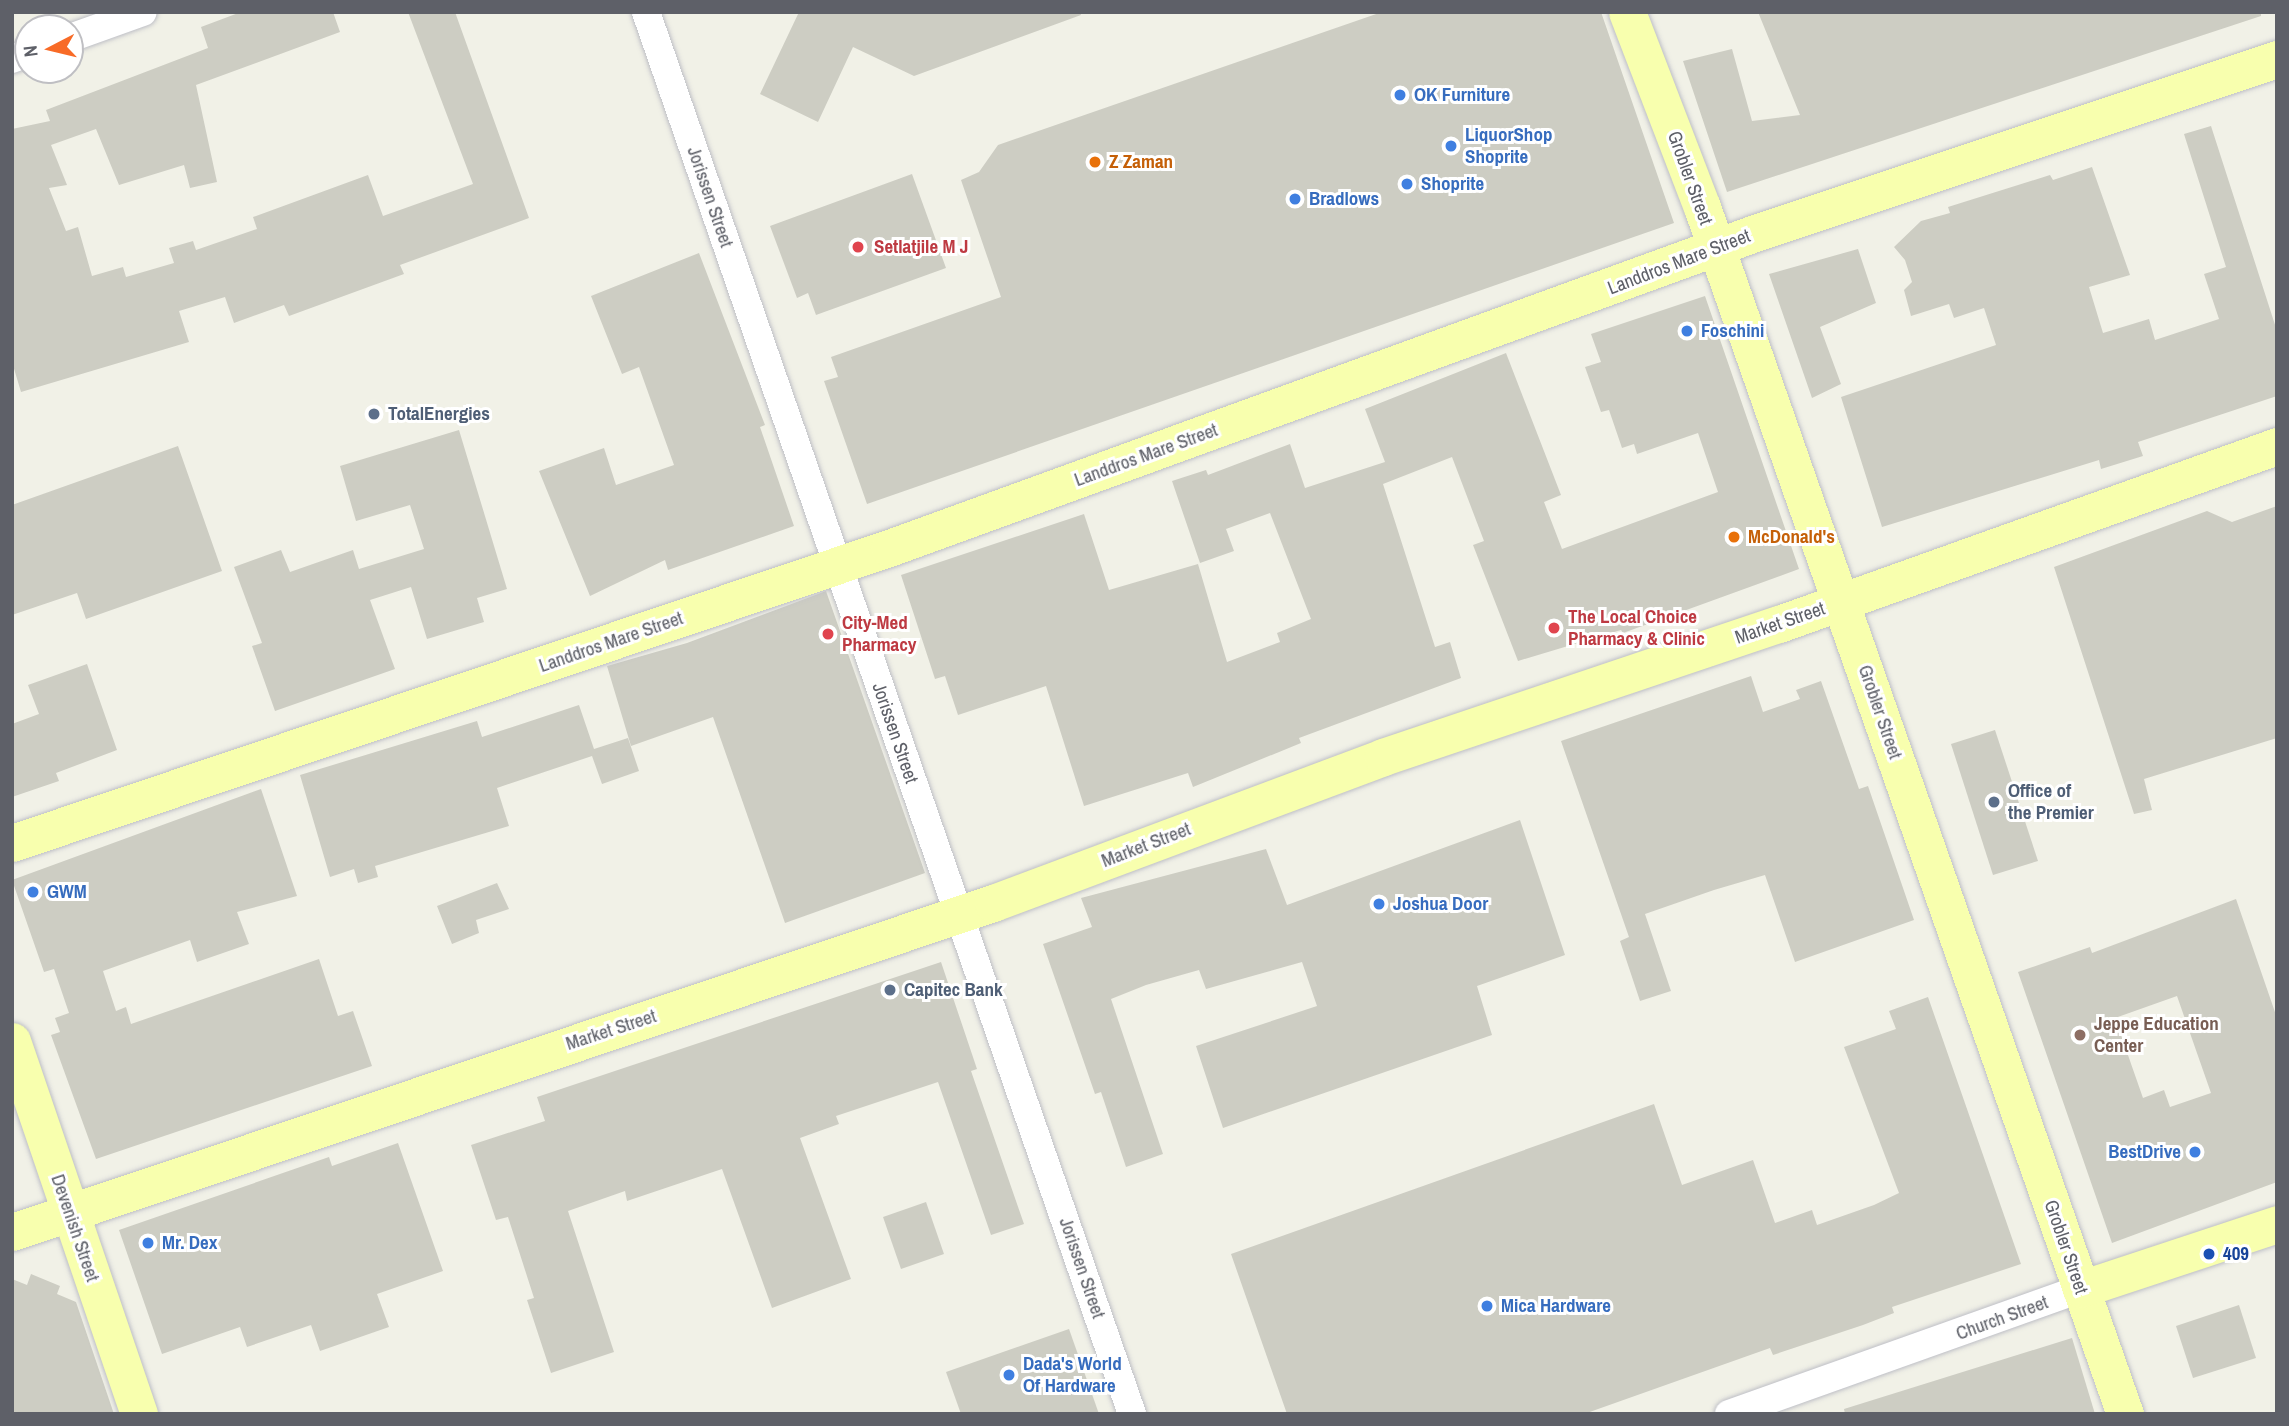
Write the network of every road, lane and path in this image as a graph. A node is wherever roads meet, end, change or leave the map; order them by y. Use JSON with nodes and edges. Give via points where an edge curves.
{"nodes":[{"id":1,"x":143,"y":12,"type":"edge"},
{"id":2,"x":646,"y":12,"type":"edge"},
{"id":3,"x":1627,"y":12,"type":"edge"},
{"id":4,"x":84,"y":33,"type":"edge"},
{"id":5,"x":2277,"y":59,"type":"edge"},
{"id":6,"x":1716,"y":251,"type":"junction"},
{"id":7,"x":2277,"y":446,"type":"edge"},
{"id":8,"x":836,"y":565,"type":"junction"},
{"id":9,"x":1839,"y":602,"type":"junction"},
{"id":10,"x":12,"y":844,"type":"edge"},
{"id":11,"x":958,"y":915,"type":"junction"},
{"id":12,"x":12,"y":1041,"type":"edge"},
{"id":13,"x":70,"y":1212,"type":"junction"},
{"id":14,"x":2277,"y":1224,"type":"edge"},
{"id":15,"x":12,"y":1232,"type":"edge"},
{"id":16,"x":2081,"y":1289,"type":"junction"},
{"id":17,"x":139,"y":1414,"type":"edge"},
{"id":18,"x":1132,"y":1414,"type":"edge"},
{"id":19,"x":1729,"y":1414,"type":"edge"},
{"id":20,"x":2125,"y":1414,"type":"edge"}],
"edges":[{"from":1,"to":4,"type":"street"},
{"from":2,"to":8,"type":"street","name":"Jorissen Street"},
{"from":3,"to":6,"type":"main road","name":"Grobler Street"},
{"from":5,"to":6,"type":"main road","name":"Landdros Mare Street","via":[[1755,233]]},
{"from":6,"to":8,"type":"main road","name":"Landdros Mare Street"},
{"from":6,"to":9,"type":"main road","name":"Grobler Street"},
{"from":7,"to":9,"type":"main road","name":"Market Street"},
{"from":8,"to":10,"type":"main road","name":"Landdros Mare Street"},
{"from":8,"to":11,"type":"street","name":"Jorissen Street"},
{"from":9,"to":11,"type":"main road","name":"Market Street","via":[[1383,757]]},
{"from":9,"to":16,"type":"main road","name":"Grobler Street"},
{"from":11,"to":13,"type":"main road","name":"Market Street"},
{"from":11,"to":18,"type":"street","name":"Jorissen Street"},
{"from":12,"to":13,"type":"main road","name":"Devenish Street"},
{"from":13,"to":15,"type":"main road","name":"Market Street"},
{"from":13,"to":17,"type":"main road","name":"Devenish Street"},
{"from":14,"to":16,"type":"main road","name":"Church Street"},
{"from":16,"to":19,"type":"street","name":"Church Street"},
{"from":16,"to":20,"type":"main road","name":"Grobler Street"}]}
